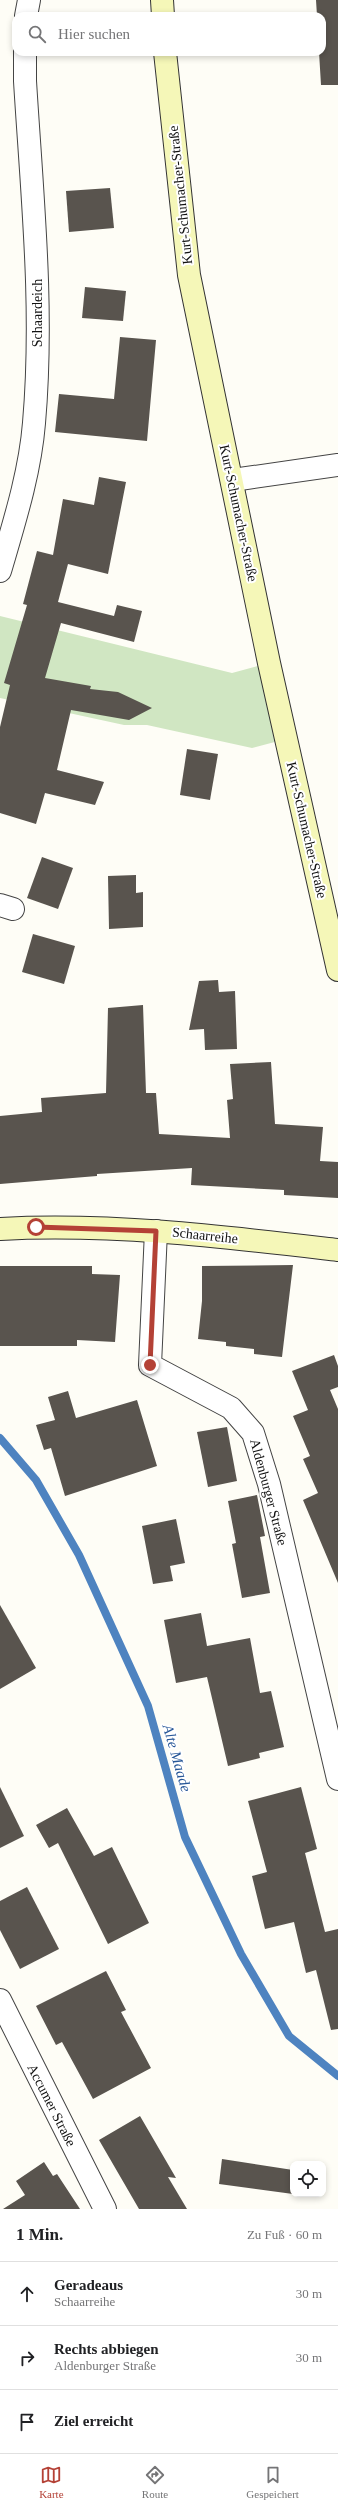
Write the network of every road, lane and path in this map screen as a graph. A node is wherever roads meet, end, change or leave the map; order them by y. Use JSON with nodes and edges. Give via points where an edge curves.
{"nodes":[{"id":1,"x":29,"y":0,"type":"edge"},
{"id":2,"x":162,"y":0,"type":"edge"},
{"id":3,"x":27,"y":12,"type":"edge"},
{"id":4,"x":163,"y":12,"type":"edge"},
{"id":5,"x":25,"y":56,"type":"edge"},
{"id":6,"x":165,"y":56,"type":"edge"},
{"id":7,"x":338,"y":465,"type":"edge"},
{"id":8,"x":233,"y":480,"type":"junction"},
{"id":9,"x":0,"y":571,"type":"edge"},
{"id":10,"x":338,"y":970,"type":"edge"},
{"id":11,"x":0,"y":1229,"type":"edge"},
{"id":12,"x":156,"y":1231,"type":"junction"},
{"id":13,"x":338,"y":1250,"type":"edge"},
{"id":14,"x":338,"y":1779,"type":"edge"},
{"id":15,"x":0,"y":2000,"type":"edge"},
{"id":16,"x":105,"y":2209,"type":"edge"}],
"edges":[{"from":1,"to":3,"type":"street"},
{"from":2,"to":4,"type":"main road"},
{"from":5,"to":9,"type":"street","name":"Schaardeich","via":[[24,81],[39,306],[34,417],[18,509]]},
{"from":6,"to":8,"type":"main road","name":"Kurt-Schumacher-Straße","via":[[189,275]]},
{"from":7,"to":8,"type":"street"},
{"from":8,"to":10,"type":"main road","name":"Kurt-Schumacher-Straße","via":[[271,670]]},
{"from":11,"to":12,"type":"main road","name":"Schaarreihe","via":[[36,1227]]},
{"from":12,"to":13,"type":"main road","name":"Schaarreihe"},
{"from":12,"to":14,"type":"street","name":"Aldenburger Straße","via":[[150,1365],[231,1408],[253,1433],[269,1484]]},
{"from":15,"to":16,"type":"street","name":"Accumer Straße"}]}
